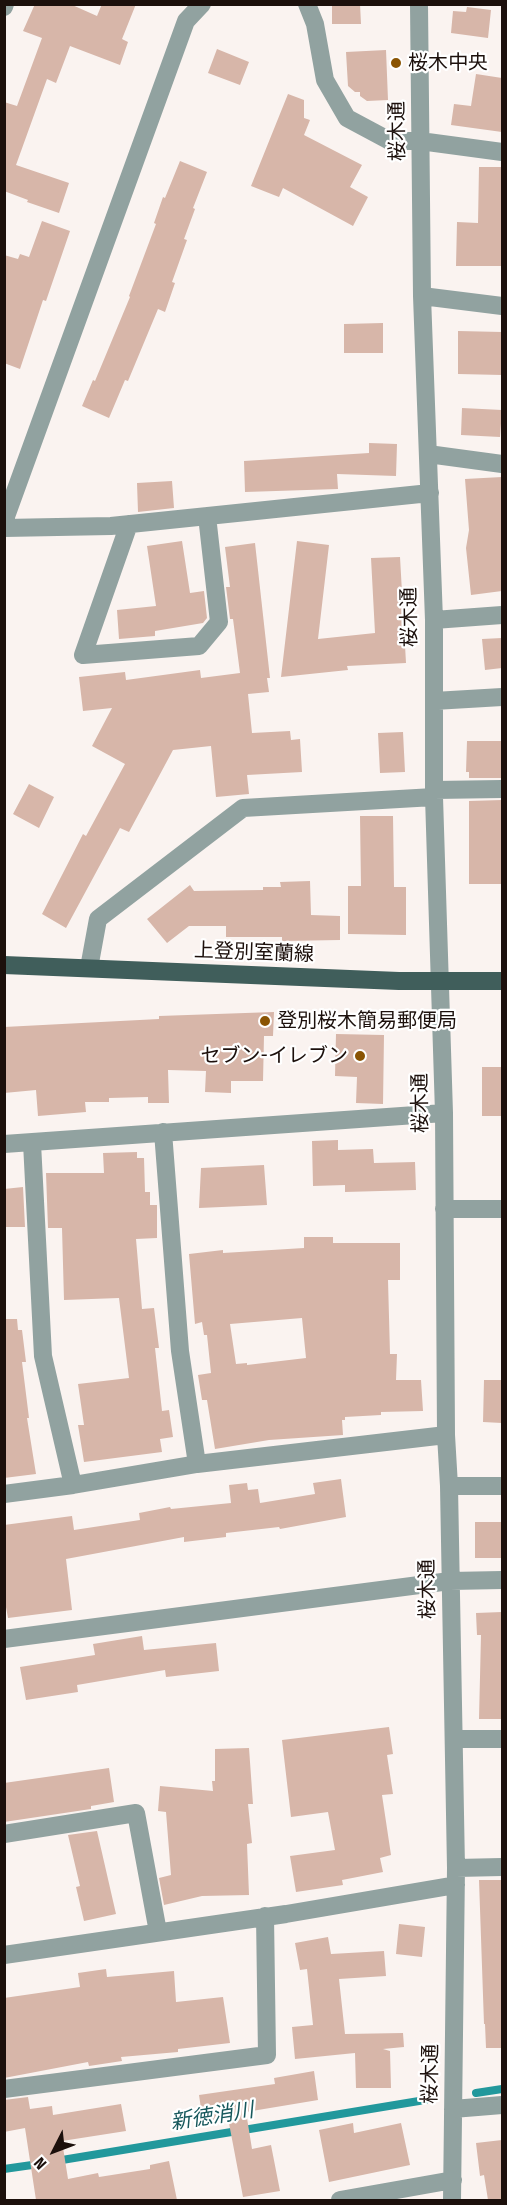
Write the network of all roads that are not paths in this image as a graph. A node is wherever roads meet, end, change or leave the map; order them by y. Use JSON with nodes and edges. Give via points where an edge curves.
{"nodes":[{"id":1,"x":202,"y":4,"type":"edge"},
{"id":2,"x":307,"y":4,"type":"edge"},
{"id":3,"x":419,"y":4,"type":"edge"},
{"id":4,"x":420,"y":141,"type":"junction"},
{"id":5,"x":502,"y":152,"type":"edge"},
{"id":6,"x":422,"y":296,"type":"junction"},
{"id":7,"x":502,"y":306,"type":"edge"},
{"id":8,"x":428,"y":453,"type":"junction"},
{"id":9,"x":502,"y":464,"type":"edge"},
{"id":10,"x":430,"y":493,"type":"junction"},
{"id":11,"x":207,"y":516,"type":"junction"},
{"id":12,"x":4,"y":522,"type":"edge"},
{"id":13,"x":129,"y":524,"type":"junction"},
{"id":14,"x":4,"y":528,"type":"edge"},
{"id":15,"x":502,"y":615,"type":"edge"},
{"id":16,"x":434,"y":620,"type":"junction"},
{"id":17,"x":502,"y":697,"type":"edge"},
{"id":18,"x":434,"y":701,"type":"junction"},
{"id":19,"x":502,"y":789,"type":"edge"},
{"id":20,"x":434,"y":794,"type":"junction"},
{"id":21,"x":4,"y":965,"type":"edge"},
{"id":22,"x":89,"y":968,"type":"junction"},
{"id":23,"x":441,"y":981,"type":"junction"},
{"id":24,"x":502,"y":981,"type":"edge"},
{"id":25,"x":444,"y":1113,"type":"junction"},
{"id":26,"x":163,"y":1132,"type":"junction"},
{"id":27,"x":32,"y":1143,"type":"junction"},
{"id":28,"x":4,"y":1144,"type":"edge"},
{"id":29,"x":444,"y":1209,"type":"junction"},
{"id":30,"x":502,"y":1209,"type":"edge"},
{"id":31,"x":446,"y":1435,"type":"junction"},
{"id":32,"x":197,"y":1464,"type":"junction"},
{"id":33,"x":73,"y":1485,"type":"junction"},
{"id":34,"x":449,"y":1486,"type":"junction"},
{"id":35,"x":502,"y":1486,"type":"edge"},
{"id":36,"x":4,"y":1494,"type":"edge"},
{"id":37,"x":502,"y":1580,"type":"edge"},
{"id":38,"x":450,"y":1581,"type":"junction"},
{"id":39,"x":4,"y":1639,"type":"edge"},
{"id":40,"x":454,"y":1739,"type":"junction"},
{"id":41,"x":502,"y":1739,"type":"edge"},
{"id":42,"x":4,"y":1834,"type":"edge"},
{"id":43,"x":502,"y":1867,"type":"edge"},
{"id":44,"x":456,"y":1877,"type":"junction"},
{"id":45,"x":265,"y":1916,"type":"junction"},
{"id":46,"x":158,"y":1932,"type":"junction"},
{"id":47,"x":4,"y":1955,"type":"edge"},
{"id":48,"x":4,"y":2089,"type":"edge"},
{"id":49,"x":502,"y":2105,"type":"edge"},
{"id":50,"x":453,"y":2109,"type":"junction"},
{"id":51,"x":453,"y":2180,"type":"junction"},
{"id":52,"x":340,"y":2200,"type":"edge"},
{"id":53,"x":452,"y":2200,"type":"edge"}],
"edges":[{"from":1,"to":12,"type":"street","via":[[186,21]]},
{"from":2,"to":4,"type":"street","via":[[315,24],[324,80],[347,118],[390,141]]},
{"from":3,"to":4,"type":"street","name":"桜木通"},
{"from":4,"to":5,"type":"street"},
{"from":4,"to":6,"type":"street","name":"桜木通"},
{"from":6,"to":7,"type":"street"},
{"from":6,"to":8,"type":"street","name":"桜木通"},
{"from":8,"to":9,"type":"street"},
{"from":8,"to":10,"type":"street","name":"桜木通"},
{"from":10,"to":11,"type":"street"},
{"from":10,"to":16,"type":"street","name":"桜木通"},
{"from":11,"to":13,"type":"street"},
{"from":11,"to":13,"type":"street","via":[[219,622],[199,645],[83,655]]},
{"from":13,"to":14,"type":"street"},
{"from":15,"to":16,"type":"street"},
{"from":16,"to":18,"type":"street","name":"桜木通"},
{"from":17,"to":18,"type":"street"},
{"from":18,"to":20,"type":"street","name":"桜木通"},
{"from":19,"to":20,"type":"street"},
{"from":20,"to":22,"type":"street","via":[[243,808],[98,919]]},
{"from":20,"to":23,"type":"street","name":"桜木通"},
{"from":21,"to":22,"type":"main road","name":"上登別室蘭線"},
{"from":22,"to":23,"type":"main road","name":"上登別室蘭線"},
{"from":23,"to":24,"type":"main road","name":"上登別室蘭線"},
{"from":23,"to":25,"type":"street","name":"桜木通"},
{"from":25,"to":26,"type":"street"},
{"from":25,"to":29,"type":"street","name":"桜木通"},
{"from":26,"to":27,"type":"street"},
{"from":26,"to":32,"type":"street","via":[[180,1351]]},
{"from":27,"to":28,"type":"street"},
{"from":27,"to":33,"type":"street","via":[[43,1356]]},
{"from":29,"to":30,"type":"street"},
{"from":29,"to":31,"type":"street","name":"桜木通"},
{"from":31,"to":32,"type":"street"},
{"from":31,"to":34,"type":"street","name":"桜木通"},
{"from":32,"to":33,"type":"street"},
{"from":33,"to":36,"type":"street"},
{"from":34,"to":35,"type":"street"},
{"from":34,"to":38,"type":"street","name":"桜木通"},
{"from":37,"to":38,"type":"street"},
{"from":38,"to":39,"type":"street"},
{"from":38,"to":40,"type":"street","name":"桜木通"},
{"from":40,"to":41,"type":"street"},
{"from":40,"to":44,"type":"street","name":"桜木通"},
{"from":42,"to":46,"type":"street","via":[[136,1813]]},
{"from":43,"to":44,"type":"street"},
{"from":44,"to":45,"type":"street"},
{"from":44,"to":50,"type":"street","name":"桜木通"},
{"from":45,"to":46,"type":"street"},
{"from":45,"to":48,"type":"street","via":[[267,2055]]},
{"from":46,"to":47,"type":"street"},
{"from":49,"to":50,"type":"street"},
{"from":50,"to":51,"type":"street","name":"桜木通"},
{"from":51,"to":52,"type":"street"},
{"from":51,"to":53,"type":"street","name":"桜木通"}]}
